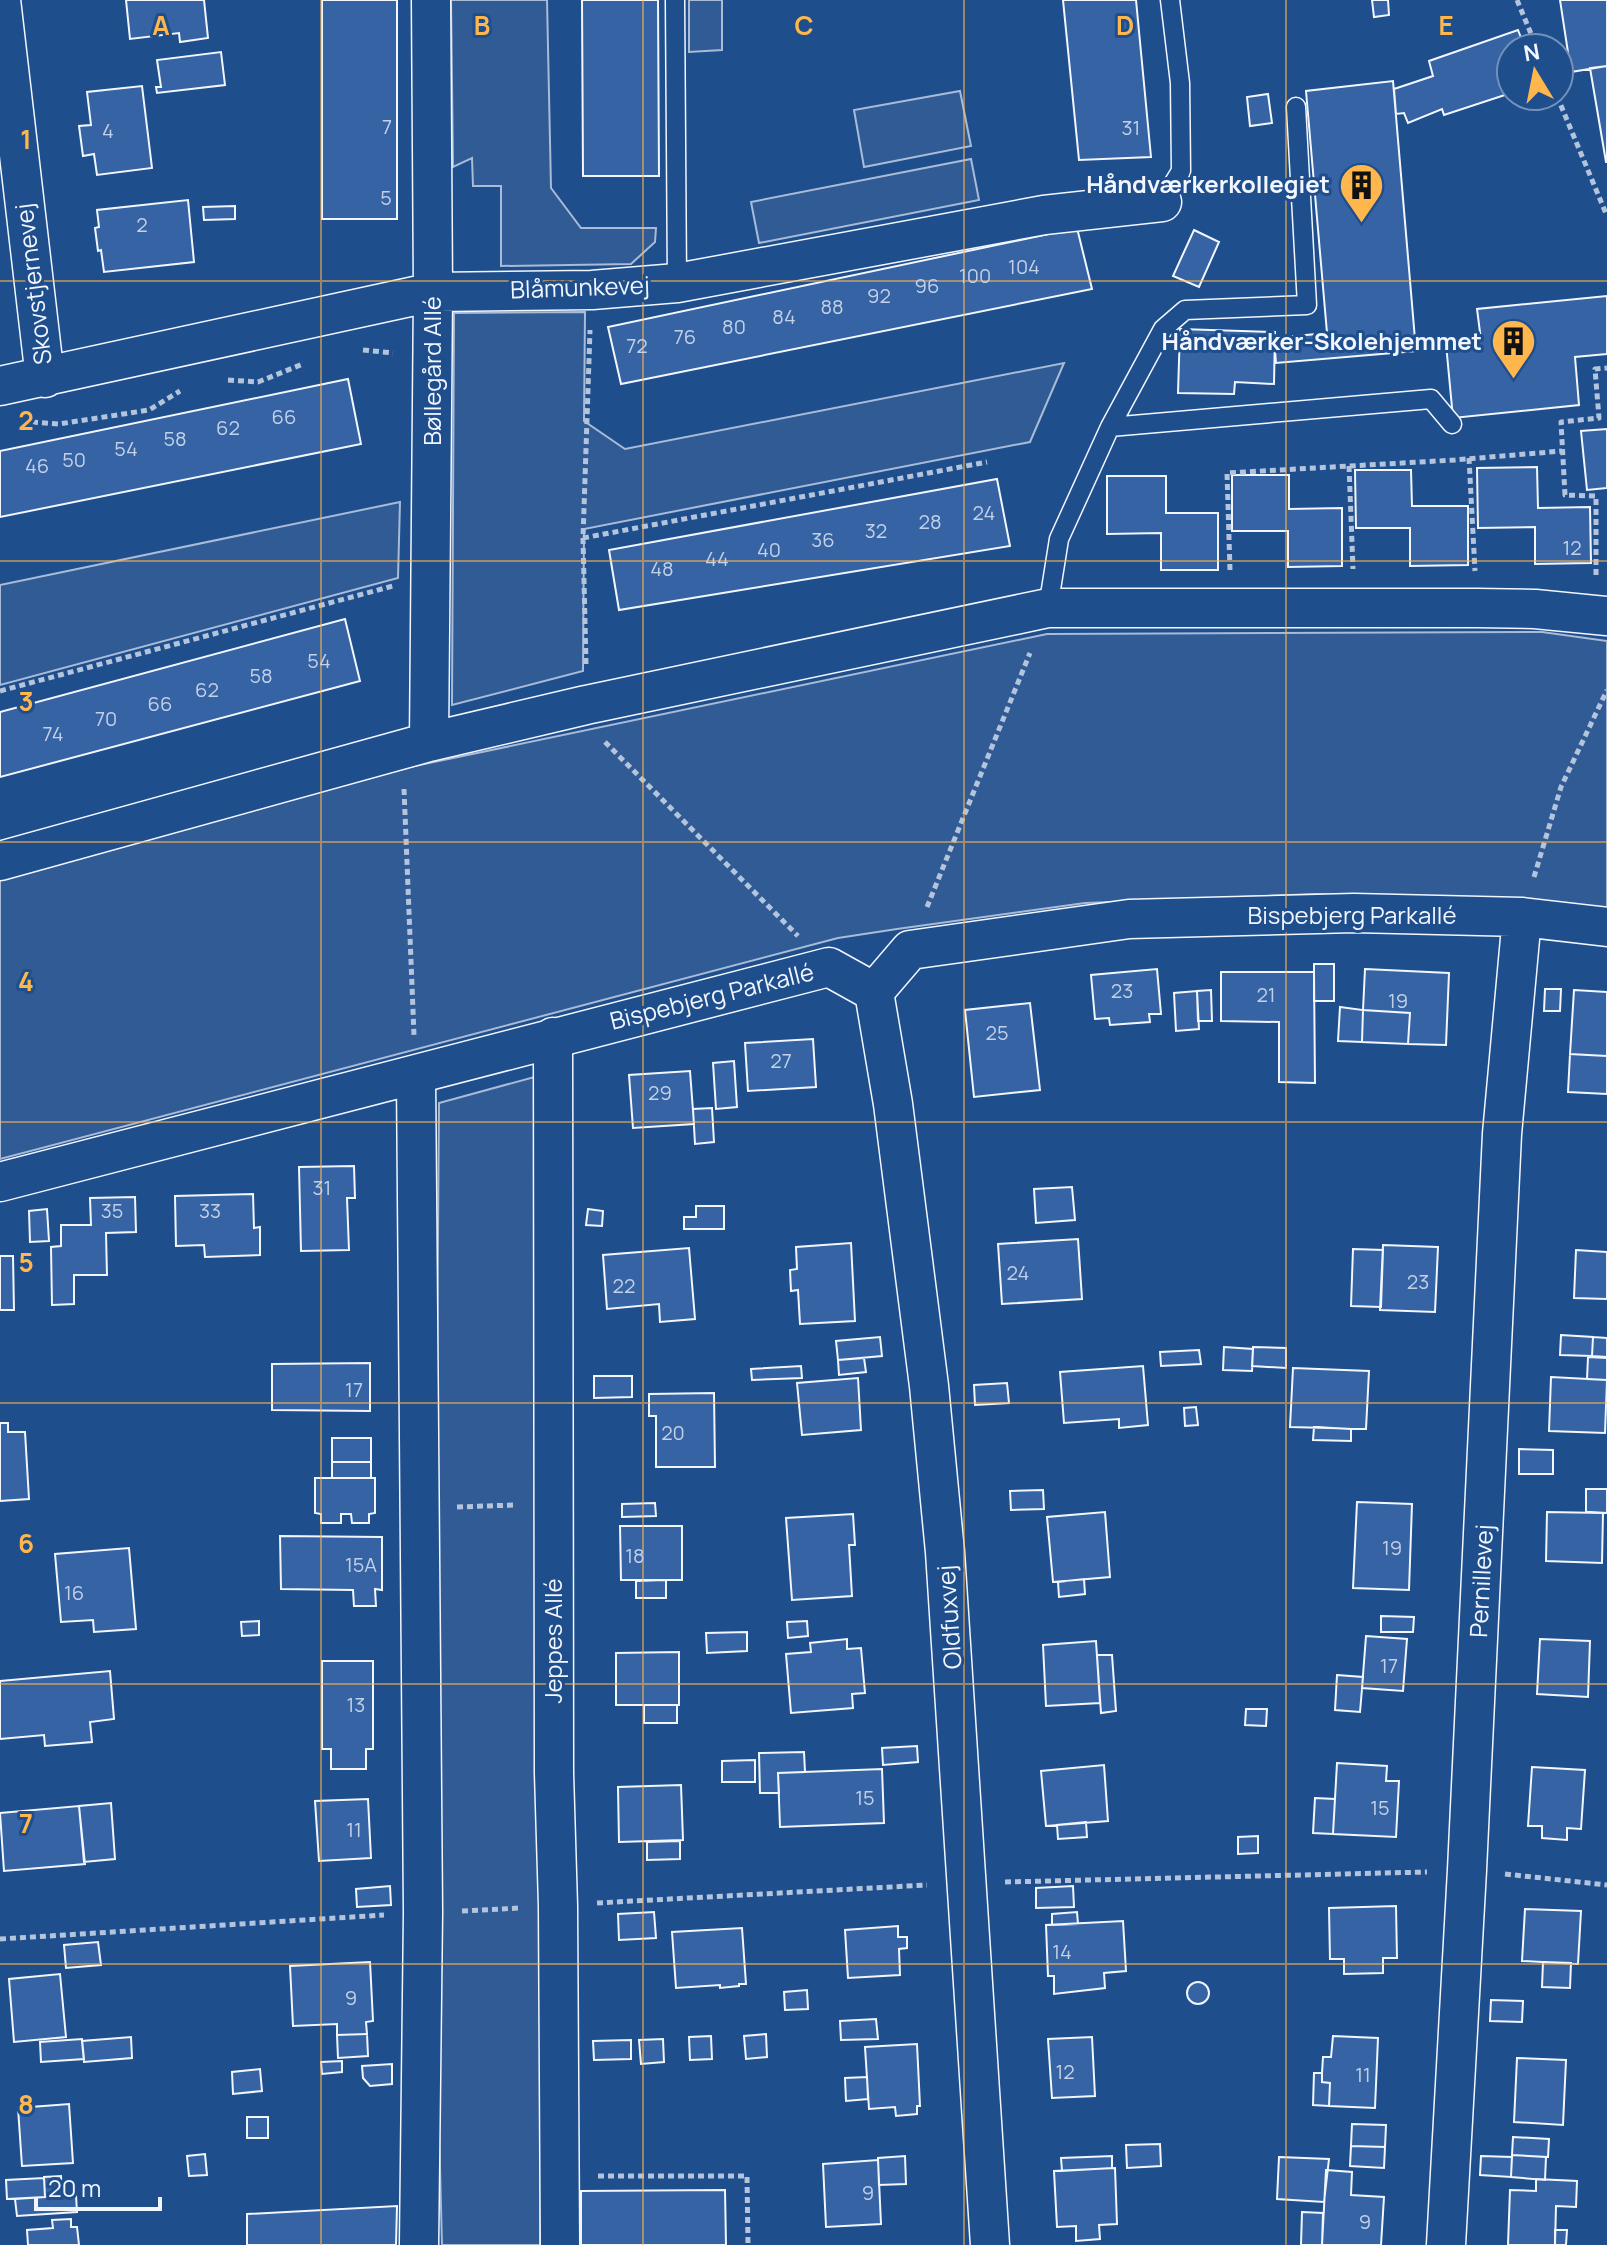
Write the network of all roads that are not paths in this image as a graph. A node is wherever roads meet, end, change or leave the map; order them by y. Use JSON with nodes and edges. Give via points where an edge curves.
{"nodes":[{"id":1,"x":1,"y":0,"type":"edge"},
{"id":2,"x":431,"y":0,"type":"edge"},
{"id":3,"x":675,"y":0,"type":"edge"},
{"id":4,"x":1170,"y":0,"type":"edge"},
{"id":5,"x":1296,"y":107,"type":"dead end"},
{"id":6,"x":1162,"y":202,"type":"joint"},
{"id":7,"x":677,"y":283,"type":"junction"},
{"id":8,"x":433,"y":292,"type":"junction"},
{"id":9,"x":45,"y":378,"type":"junction"},
{"id":10,"x":0,"y":386,"type":"edge"},
{"id":11,"x":1452,"y":424,"type":"dead end"},
{"id":12,"x":1110,"y":427,"type":"junction"},
{"id":13,"x":1048,"y":608,"type":"junction"},
{"id":14,"x":1601,"y":615,"type":"edge"},
{"id":15,"x":416,"y":745,"type":"junction"},
{"id":16,"x":0,"y":861,"type":"edge"},
{"id":17,"x":1522,"y":917,"type":"junction"},
{"id":18,"x":1607,"y":927,"type":"edge"},
{"id":19,"x":874,"y":992,"type":"junction"},
{"id":20,"x":553,"y":1037,"type":"junction"},
{"id":21,"x":416,"y":1076,"type":"junction"},
{"id":22,"x":0,"y":1182,"type":"edge"},
{"id":23,"x":419,"y":2245,"type":"edge"},
{"id":24,"x":560,"y":2245,"type":"edge"},
{"id":25,"x":990,"y":2245,"type":"edge"},
{"id":26,"x":1446,"y":2245,"type":"edge"}],
"edges":[{"from":1,"to":9,"type":"street","name":"Skovstjernevej"},
{"from":2,"to":8,"type":"street","name":"Bøllegård Allé"},
{"from":3,"to":7,"type":"lane"},
{"from":4,"to":6,"type":"lane","via":[[1180,83],[1181,171]]},
{"from":5,"to":12,"type":"lane","via":[[1307,305],[1185,310],[1163,329]]},
{"from":6,"to":7,"type":"street","name":"Blåmunkevej","via":[[1044,215]]},
{"from":7,"to":8,"type":"street","name":"Blåmunkevej"},
{"from":8,"to":9,"type":"street","name":"Blåmunkevej"},
{"from":8,"to":15,"type":"street","name":"Bøllegård Allé","via":[[431,576]]},
{"from":9,"to":10,"type":"street","name":"Blåmunkevej"},
{"from":11,"to":12,"type":"lane","via":[[1431,399]]},
{"from":12,"to":13,"type":"lane","via":[[1059,539]]},
{"from":13,"to":14,"type":"street","via":[[1354,606]]},
{"from":13,"to":15,"type":"street"},
{"from":15,"to":16,"type":"street"},
{"from":17,"to":18,"type":"street","name":"Bispebjerg Parkallé"},
{"from":17,"to":19,"type":"street","name":"Bispebjerg Parkallé","via":[[1354,913],[1129,919],[910,950]]},
{"from":17,"to":26,"type":"street","name":"Pernillevej","via":[[1502,1134]]},
{"from":19,"to":20,"type":"street","name":"Bispebjerg Parkallé","via":[[829,967]]},
{"from":19,"to":25,"type":"street","name":"Oldfuxvej","via":[[929,1386],[947,1583]]},
{"from":20,"to":21,"type":"street","name":"Bispebjerg Parkallé"},
{"from":20,"to":24,"type":"street","name":"Jeppes Allé"},
{"from":21,"to":22,"type":"street","name":"Bispebjerg Parkallé"},
{"from":21,"to":23,"type":"street","via":[[423,1913]]}]}
